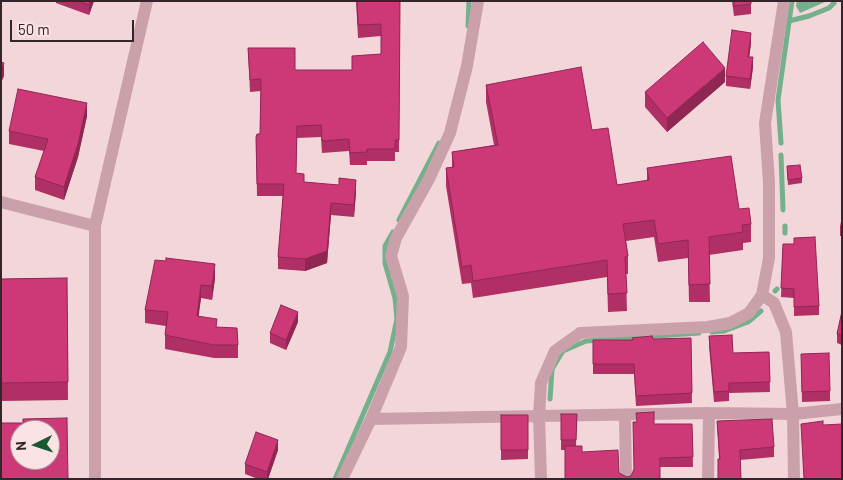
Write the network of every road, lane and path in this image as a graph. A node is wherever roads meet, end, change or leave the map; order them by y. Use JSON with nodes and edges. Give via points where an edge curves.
{"nodes":[{"id":1,"x":147,"y":1,"type":"edge"},
{"id":2,"x":478,"y":1,"type":"edge"},
{"id":3,"x":784,"y":1,"type":"edge"},
{"id":4,"x":1,"y":202,"type":"edge"},
{"id":5,"x":95,"y":226,"type":"junction"},
{"id":6,"x":762,"y":295,"type":"junction"},
{"id":7,"x":842,"y":409,"type":"edge"},
{"id":8,"x":709,"y":413,"type":"junction"},
{"id":9,"x":793,"y":414,"type":"junction"},
{"id":10,"x":539,"y":416,"type":"junction"},
{"id":11,"x":625,"y":416,"type":"junction"},
{"id":12,"x":371,"y":419,"type":"junction"},
{"id":13,"x":95,"y":479,"type":"edge"},
{"id":14,"x":342,"y":479,"type":"edge"},
{"id":15,"x":541,"y":479,"type":"edge"},
{"id":16,"x":626,"y":479,"type":"edge"},
{"id":17,"x":708,"y":479,"type":"edge"},
{"id":18,"x":794,"y":479,"type":"edge"}],
"edges":[{"from":1,"to":5,"type":"street"},
{"from":2,"to":12,"type":"street","via":[[467,66],[450,133],[396,238],[391,256],[403,296],[401,347]]},
{"from":3,"to":6,"type":"street","via":[[765,123],[769,258]]},
{"from":4,"to":5,"type":"street"},
{"from":5,"to":13,"type":"street"},
{"from":6,"to":9,"type":"street","via":[[774,303],[786,332]]},
{"from":6,"to":10,"type":"street","via":[[749,313],[730,323],[708,327],[580,333],[555,351],[547,367],[541,383]]},
{"from":7,"to":9,"type":"street"},
{"from":8,"to":9,"type":"street"},
{"from":8,"to":11,"type":"street"},
{"from":8,"to":17,"type":"street"},
{"from":9,"to":18,"type":"street"},
{"from":10,"to":11,"type":"street"},
{"from":10,"to":12,"type":"street"},
{"from":10,"to":15,"type":"street"},
{"from":11,"to":16,"type":"street"},
{"from":12,"to":14,"type":"street"}]}
